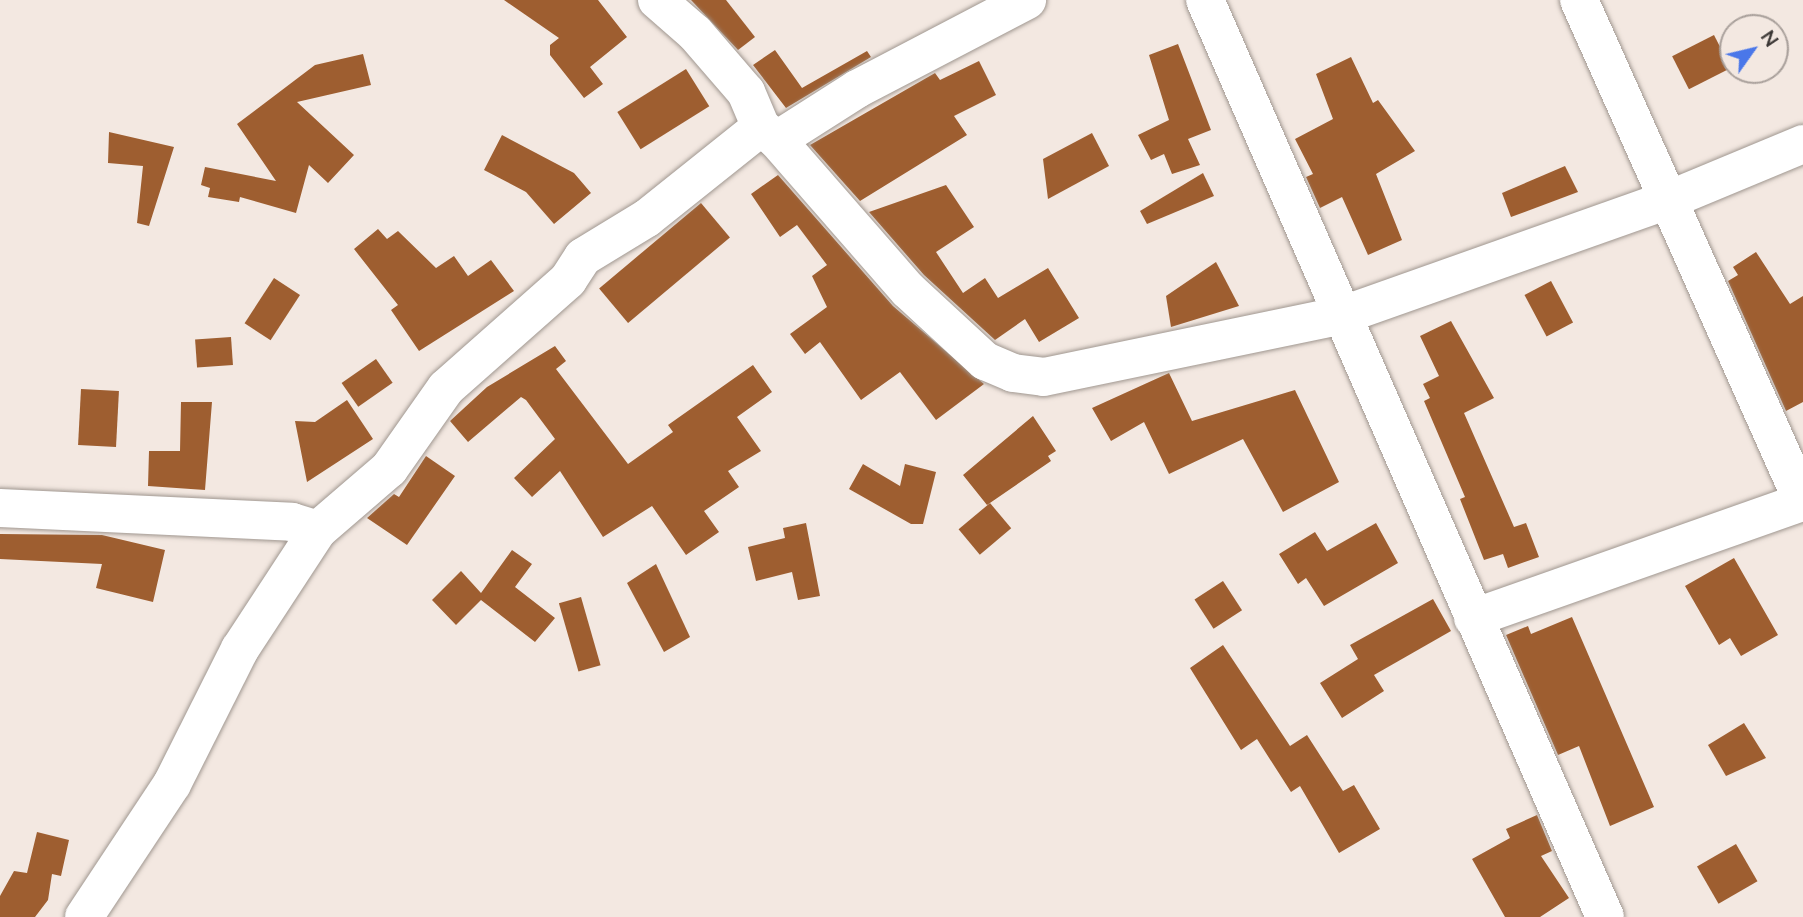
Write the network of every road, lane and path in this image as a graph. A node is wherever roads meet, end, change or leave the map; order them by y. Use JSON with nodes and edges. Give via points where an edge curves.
{"nodes":[{"id":1,"x":657,"y":0,"type":"edge"},
{"id":2,"x":1027,"y":0,"type":"edge"},
{"id":3,"x":1205,"y":0,"type":"edge"},
{"id":4,"x":1579,"y":0,"type":"edge"},
{"id":5,"x":769,"y":133,"type":"junction"},
{"id":6,"x":1803,"y":144,"type":"edge"},
{"id":7,"x":1671,"y":200,"type":"junction"},
{"id":8,"x":1343,"y":315,"type":"junction"},
{"id":9,"x":1803,"y":502,"type":"edge"},
{"id":10,"x":0,"y":509,"type":"edge"},
{"id":11,"x":318,"y":530,"type":"junction"},
{"id":12,"x":1473,"y":618,"type":"junction"},
{"id":13,"x":84,"y":917,"type":"edge"},
{"id":14,"x":1605,"y":917,"type":"edge"}],
"edges":[{"from":1,"to":5,"type":"street","via":[[695,33],[746,92]]},
{"from":2,"to":5,"type":"street"},
{"from":3,"to":8,"type":"street"},
{"from":4,"to":7,"type":"street"},
{"from":5,"to":8,"type":"street","via":[[908,290],[985,361],[1013,373],[1044,377]]},
{"from":5,"to":11,"type":"street","via":[[583,257],[568,280],[446,388],[389,469]]},
{"from":6,"to":7,"type":"street"},
{"from":7,"to":8,"type":"street"},
{"from":7,"to":9,"type":"street"},
{"from":8,"to":12,"type":"street"},
{"from":9,"to":12,"type":"street"},
{"from":10,"to":11,"type":"street","via":[[292,522]]},
{"from":11,"to":13,"type":"street","via":[[240,649],[172,784]]},
{"from":12,"to":14,"type":"street"}]}
